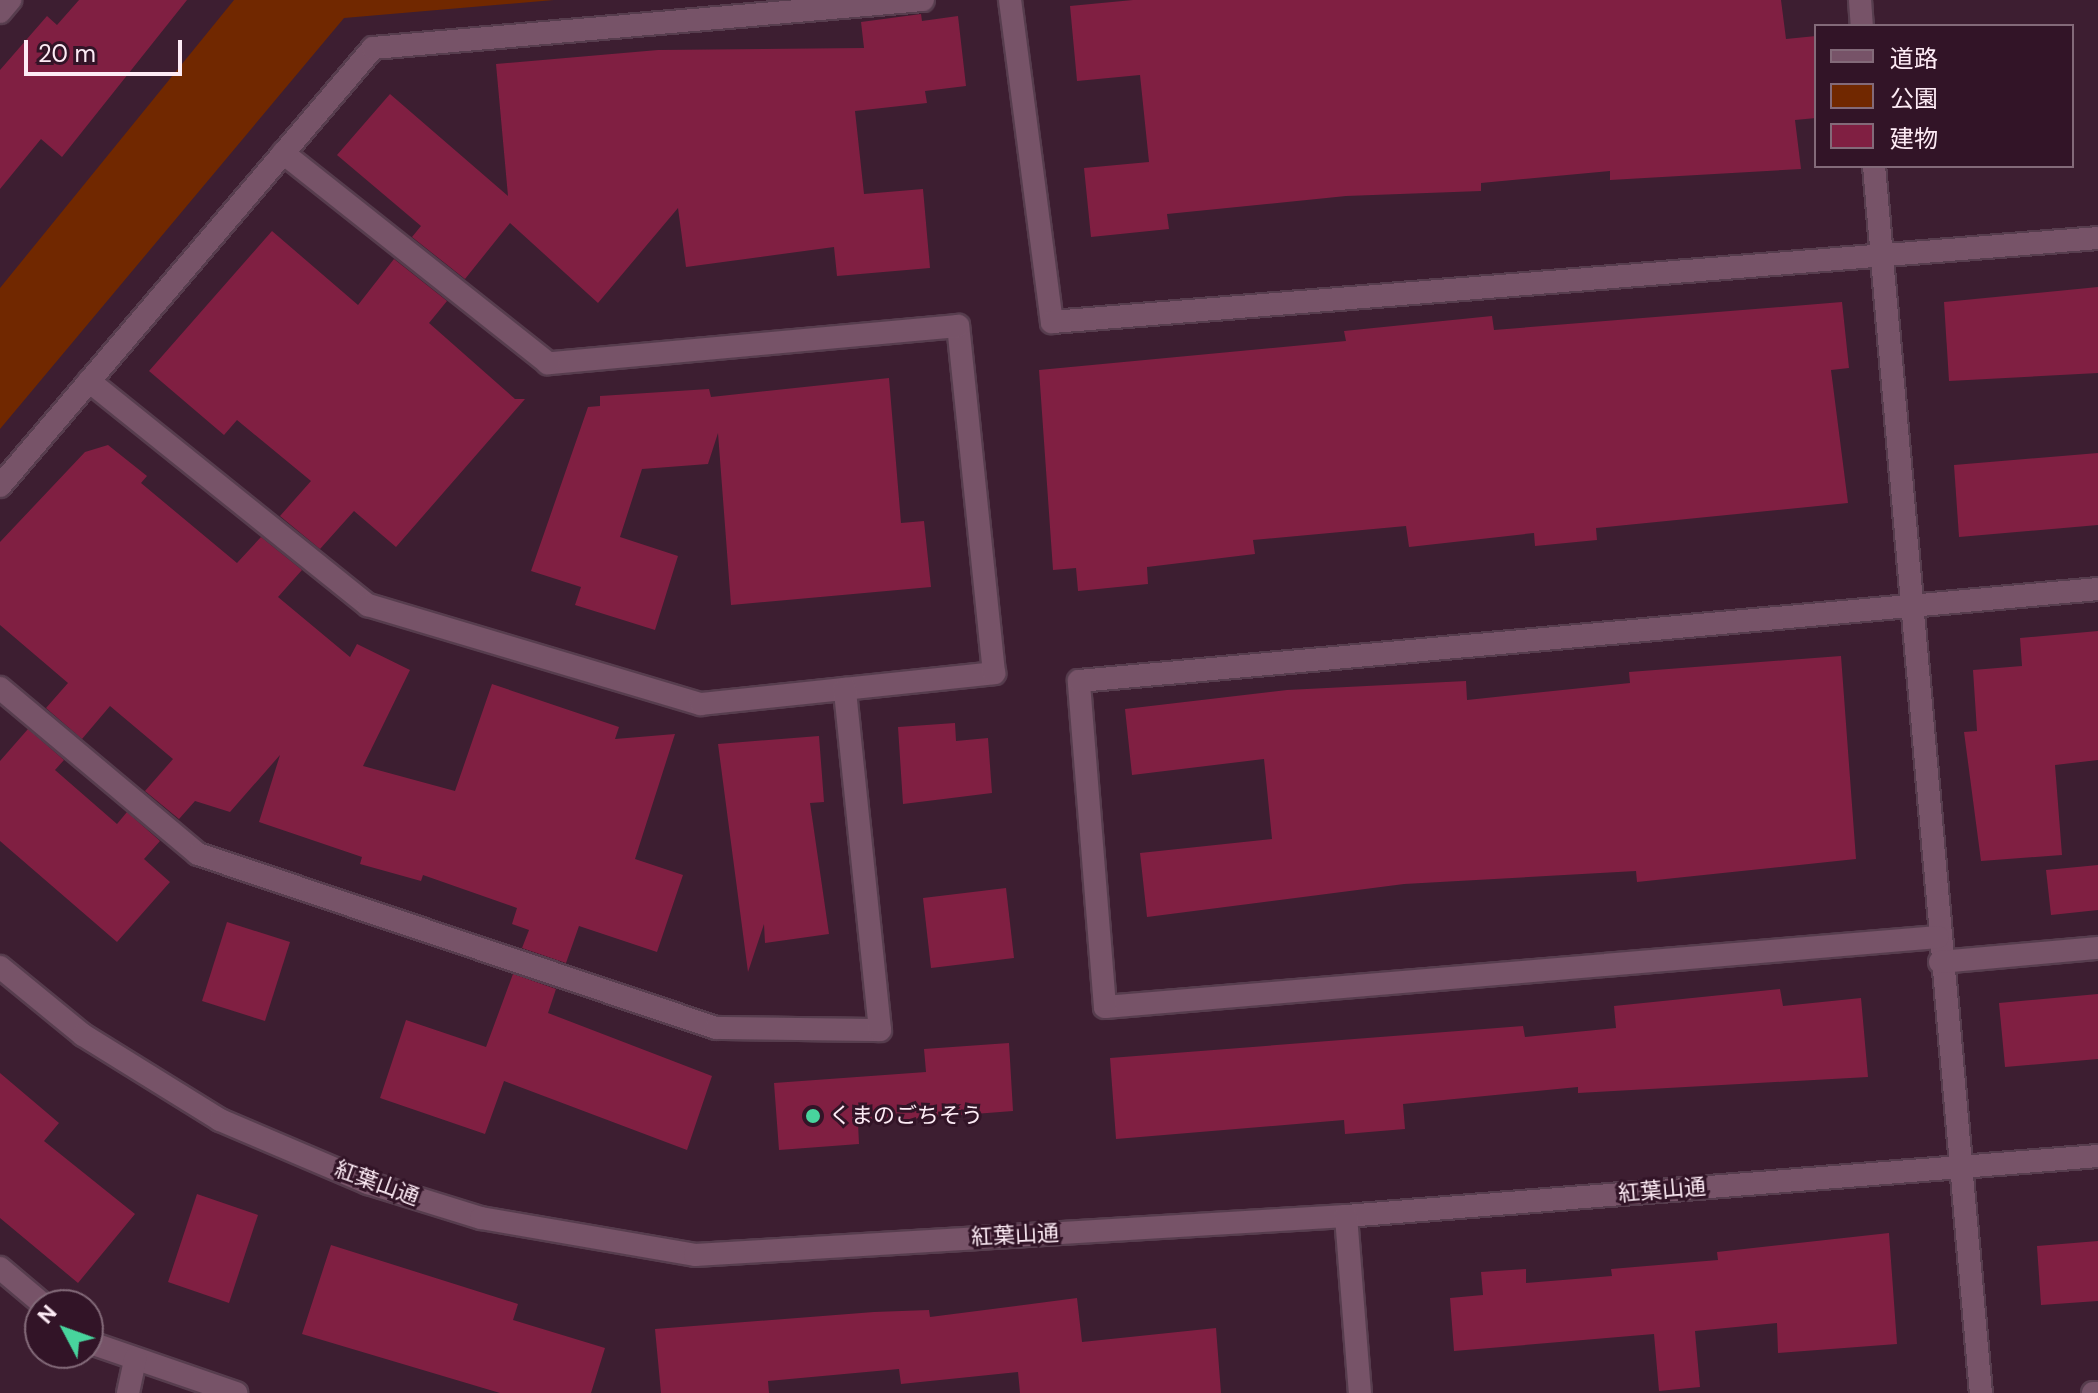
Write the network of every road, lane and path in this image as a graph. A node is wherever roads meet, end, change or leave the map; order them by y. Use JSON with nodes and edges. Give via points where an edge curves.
{"nodes":[{"id":1,"x":10,"y":0,"type":"edge"},
{"id":2,"x":923,"y":0,"type":"edge"},
{"id":3,"x":1010,"y":0,"type":"edge"},
{"id":4,"x":1860,"y":0,"type":"edge"},
{"id":5,"x":0,"y":12,"type":"edge"},
{"id":6,"x":1862,"y":24,"type":"edge"},
{"id":7,"x":283,"y":153,"type":"junction"},
{"id":8,"x":1874,"y":168,"type":"edge"},
{"id":9,"x":2098,"y":238,"type":"edge"},
{"id":10,"x":1881,"y":254,"type":"junction"},
{"id":11,"x":89,"y":381,"type":"junction"},
{"id":12,"x":0,"y":486,"type":"edge"},
{"id":13,"x":2098,"y":589,"type":"edge"},
{"id":14,"x":1910,"y":601,"type":"junction"},
{"id":15,"x":0,"y":688,"type":"edge"},
{"id":16,"x":845,"y":689,"type":"junction"},
{"id":17,"x":1938,"y":937,"type":"junction"},
{"id":18,"x":2098,"y":948,"type":"edge"},
{"id":19,"x":1940,"y":962,"type":"junction"},
{"id":20,"x":0,"y":967,"type":"edge"},
{"id":21,"x":2098,"y":1156,"type":"edge"},
{"id":22,"x":1957,"y":1167,"type":"junction"},
{"id":23,"x":1346,"y":1216,"type":"junction"},
{"id":24,"x":0,"y":1268,"type":"edge"},
{"id":25,"x":25,"y":1289,"type":"edge"},
{"id":26,"x":104,"y":1348,"type":"edge"},
{"id":27,"x":135,"y":1359,"type":"junction"},
{"id":28,"x":128,"y":1393,"type":"edge"},
{"id":29,"x":236,"y":1393,"type":"edge"},
{"id":30,"x":1360,"y":1393,"type":"edge"},
{"id":31,"x":1981,"y":1393,"type":"edge"}],
"edges":[{"from":1,"to":5,"type":"street"},
{"from":2,"to":7,"type":"street","via":[[373,48]]},
{"from":3,"to":10,"type":"street","via":[[1052,322]]},
{"from":4,"to":6,"type":"street"},
{"from":7,"to":11,"type":"street"},
{"from":7,"to":16,"type":"street","via":[[548,363],[958,326],[994,673]]},
{"from":8,"to":10,"type":"street"},
{"from":9,"to":10,"type":"street"},
{"from":10,"to":14,"type":"street"},
{"from":11,"to":12,"type":"street"},
{"from":11,"to":16,"type":"street","via":[[368,605],[701,704]]},
{"from":13,"to":14,"type":"street"},
{"from":14,"to":17,"type":"street"},
{"from":14,"to":17,"type":"street","via":[[1079,681],[1105,1007]]},
{"from":15,"to":16,"type":"street","via":[[198,854],[716,1028],[880,1030]]},
{"from":17,"to":19,"type":"street"},
{"from":18,"to":19,"type":"street"},
{"from":19,"to":22,"type":"street"},
{"from":20,"to":23,"type":"street","name":"紅葉山通","via":[[83,1035],[220,1120],[368,1183],[481,1218],[695,1255]]},
{"from":21,"to":22,"type":"street","name":"紅葉山通"},
{"from":22,"to":23,"type":"street","name":"紅葉山通"},
{"from":22,"to":31,"type":"street"},
{"from":23,"to":30,"type":"street"},
{"from":24,"to":25,"type":"street"},
{"from":26,"to":27,"type":"street"},
{"from":27,"to":28,"type":"street"},
{"from":27,"to":29,"type":"street"}]}
